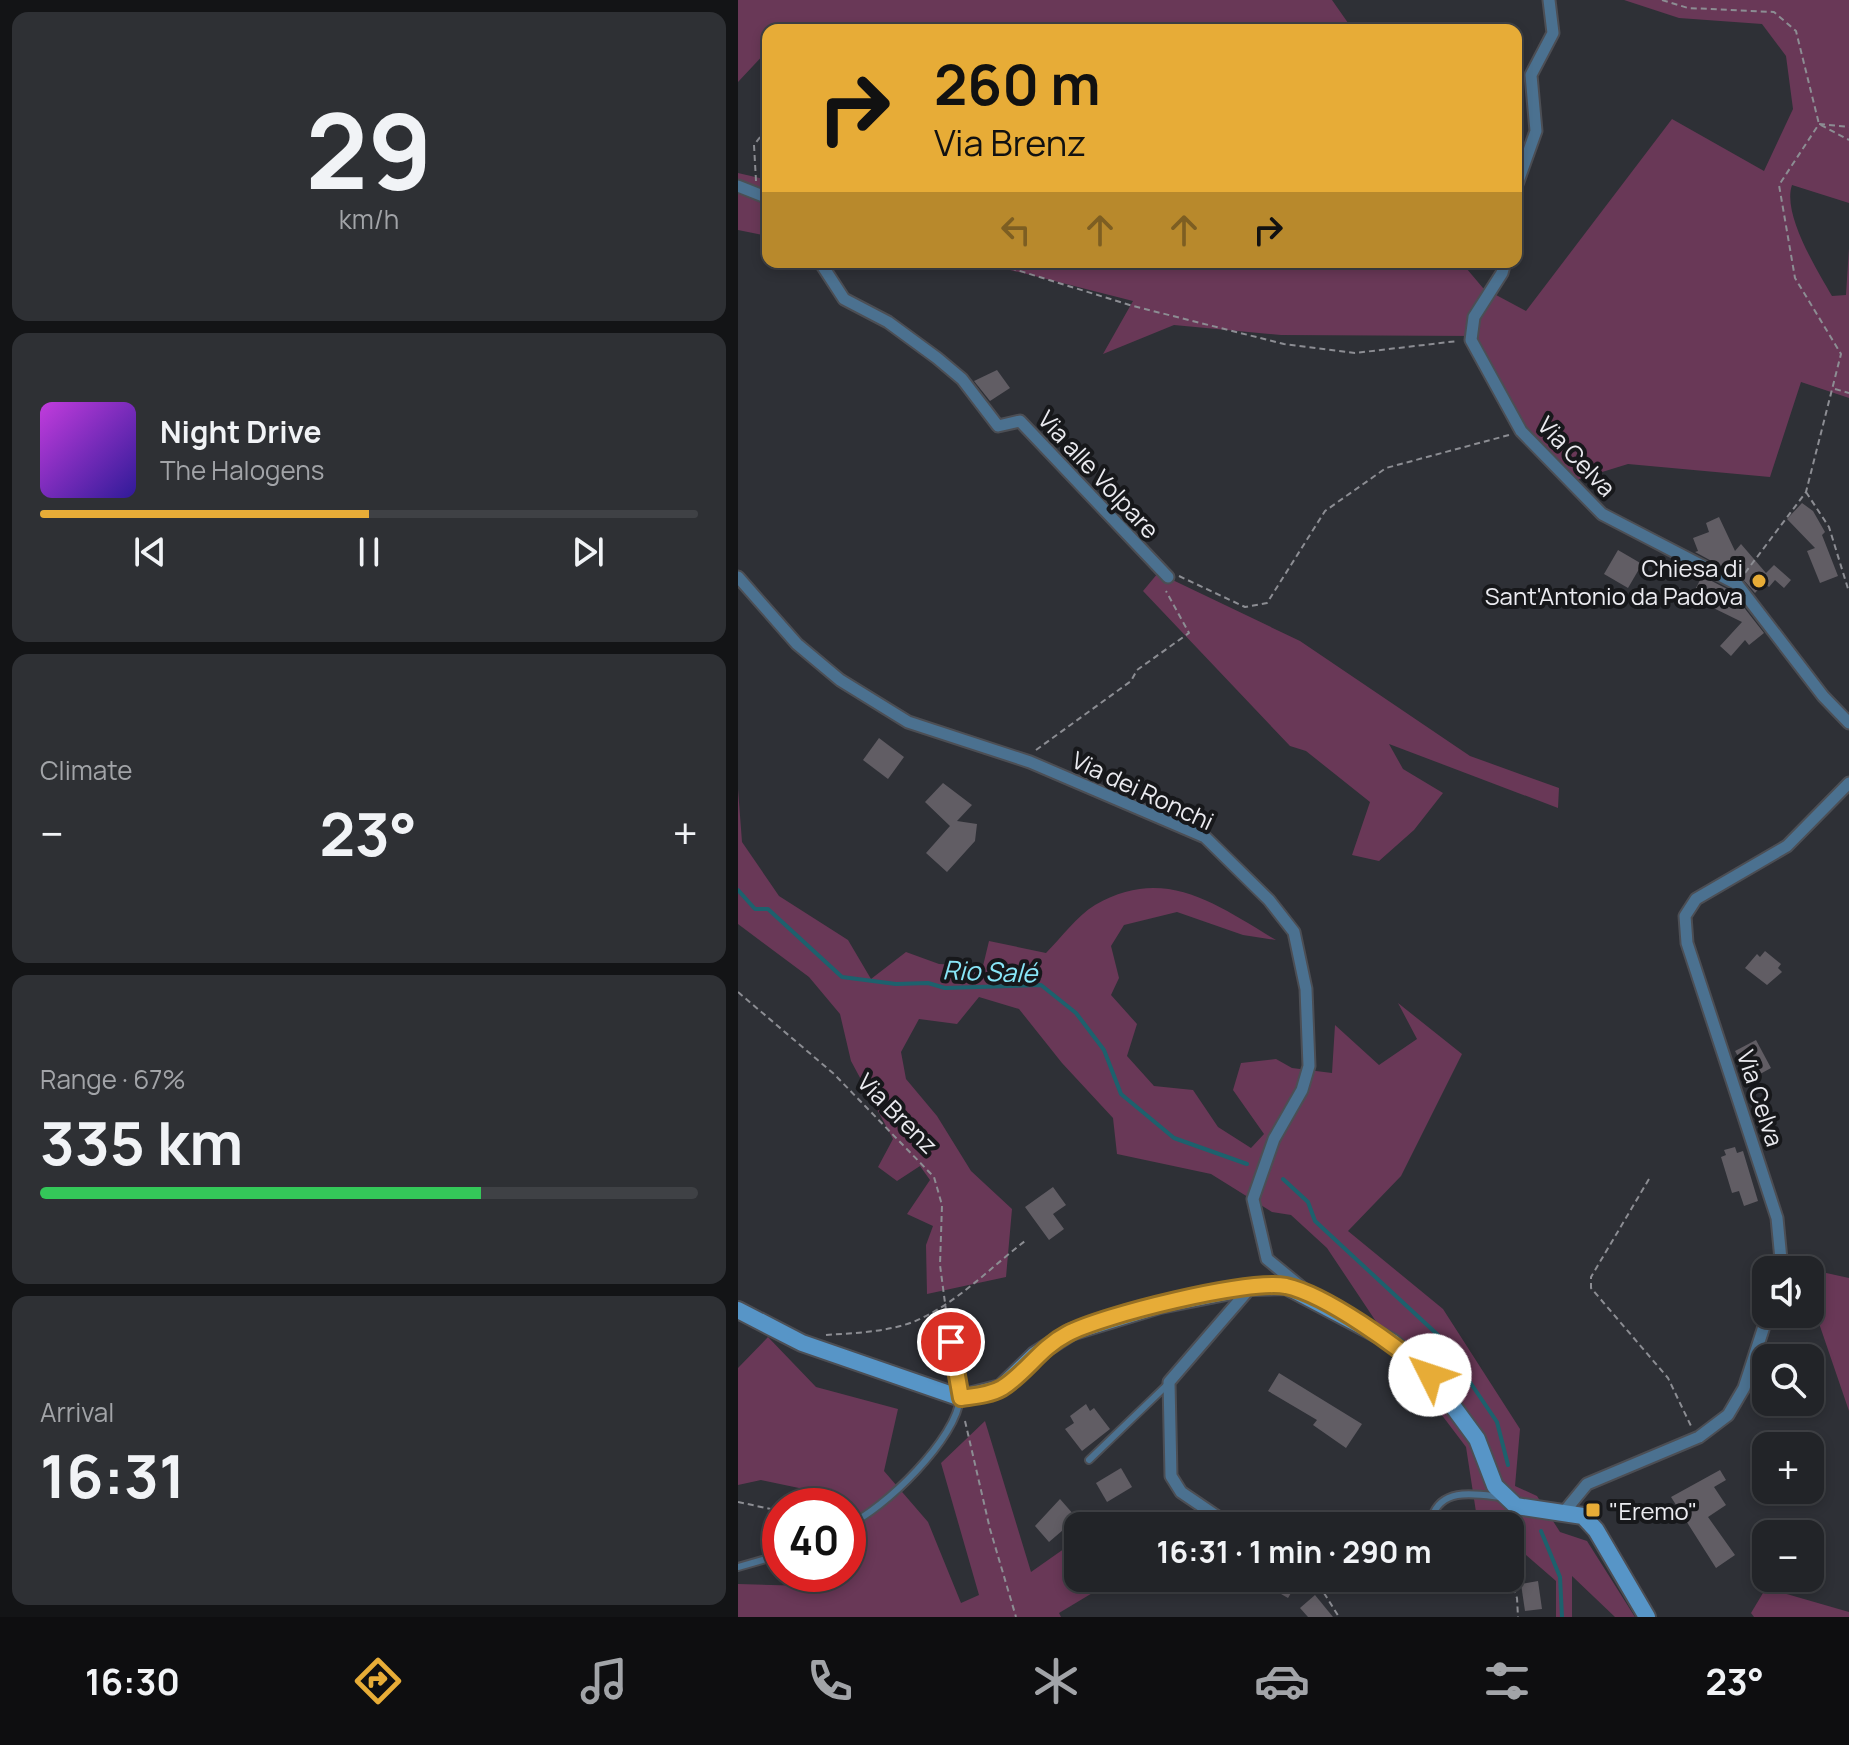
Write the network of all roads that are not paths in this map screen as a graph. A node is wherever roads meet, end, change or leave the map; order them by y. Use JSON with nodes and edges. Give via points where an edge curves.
{"nodes":[{"id":1,"x":1549,"y":0,"type":"edge"},
{"id":2,"x":1522,"y":170,"type":"edge"},
{"id":3,"x":738,"y":186,"type":"edge"},
{"id":4,"x":762,"y":194,"type":"edge"},
{"id":5,"x":824,"y":268,"type":"edge"},
{"id":6,"x":1503,"y":268,"type":"edge"},
{"id":7,"x":738,"y":577,"type":"edge"},
{"id":8,"x":1168,"y":577,"type":"road end"},
{"id":9,"x":1849,"y":723,"type":"edge"},
{"id":10,"x":1849,"y":783,"type":"edge"},
{"id":11,"x":1781,"y":1256,"type":"edge"},
{"id":12,"x":1251,"y":1287,"type":"junction"},
{"id":13,"x":1318,"y":1301,"type":"junction"},
{"id":14,"x":738,"y":1310,"type":"edge"},
{"id":15,"x":1763,"y":1328,"type":"edge"},
{"id":16,"x":951,"y":1342,"type":"road end"},
{"id":17,"x":1169,"y":1382,"type":"junction"},
{"id":18,"x":961,"y":1398,"type":"junction"},
{"id":19,"x":1089,"y":1460,"type":"dead end"},
{"id":20,"x":1507,"y":1498,"type":"junction"},
{"id":21,"x":1210,"y":1512,"type":"edge"},
{"id":22,"x":1434,"y":1512,"type":"edge"},
{"id":23,"x":1564,"y":1512,"type":"junction"},
{"id":24,"x":866,"y":1517,"type":"edge"},
{"id":25,"x":762,"y":1560,"type":"edge"},
{"id":26,"x":738,"y":1567,"type":"edge"},
{"id":27,"x":1647,"y":1617,"type":"edge"}],
"edges":[{"from":1,"to":2,"type":"street","via":[[1553,33],[1531,75],[1536,131]]},
{"from":3,"to":4,"type":"street"},
{"from":5,"to":8,"type":"street","name":"Via alle Volpare","via":[[844,299],[888,322],[962,379],[998,426],[1020,421]]},
{"from":6,"to":9,"type":"street","name":"Via Celva","via":[[1474,317],[1471,340],[1521,431],[1602,514],[1737,584]]},
{"from":7,"to":13,"type":"street","name":"Via dei Ronchi","via":[[797,644],[840,680],[908,722],[1030,762],[1205,837],[1269,900],[1294,932],[1306,989],[1309,1066],[1253,1199],[1267,1259]]},
{"from":10,"to":11,"type":"street","name":"Via Celva","via":[[1787,846],[1696,899],[1685,916],[1687,943],[1777,1218]]},
{"from":12,"to":13,"type":"street","via":[[1286,1286]]},
{"from":12,"to":17,"type":"street"},
{"from":12,"to":18,"type":"street","via":[[1160,1305],[1071,1332],[1035,1355],[1001,1388]]},
{"from":13,"to":20,"type":"street","via":[[1392,1342],[1430,1375],[1477,1439],[1495,1486]]},
{"from":14,"to":18,"type":"street","via":[[802,1343]]},
{"from":15,"to":23,"type":"street","via":[[1744,1388],[1728,1415],[1699,1437],[1587,1484]]},
{"from":16,"to":18,"type":"lane"},
{"from":17,"to":19,"type":"lane"},
{"from":17,"to":21,"type":"street","via":[[1171,1476],[1181,1492]]},
{"from":18,"to":24,"type":"lane","via":[[939,1446]]},
{"from":20,"to":22,"type":"lane","via":[[1465,1493],[1446,1498]]},
{"from":20,"to":23,"type":"street","via":[[1516,1506]]},
{"from":23,"to":27,"type":"street","via":[[1583,1516],[1596,1530]]},
{"from":25,"to":26,"type":"lane"}]}
